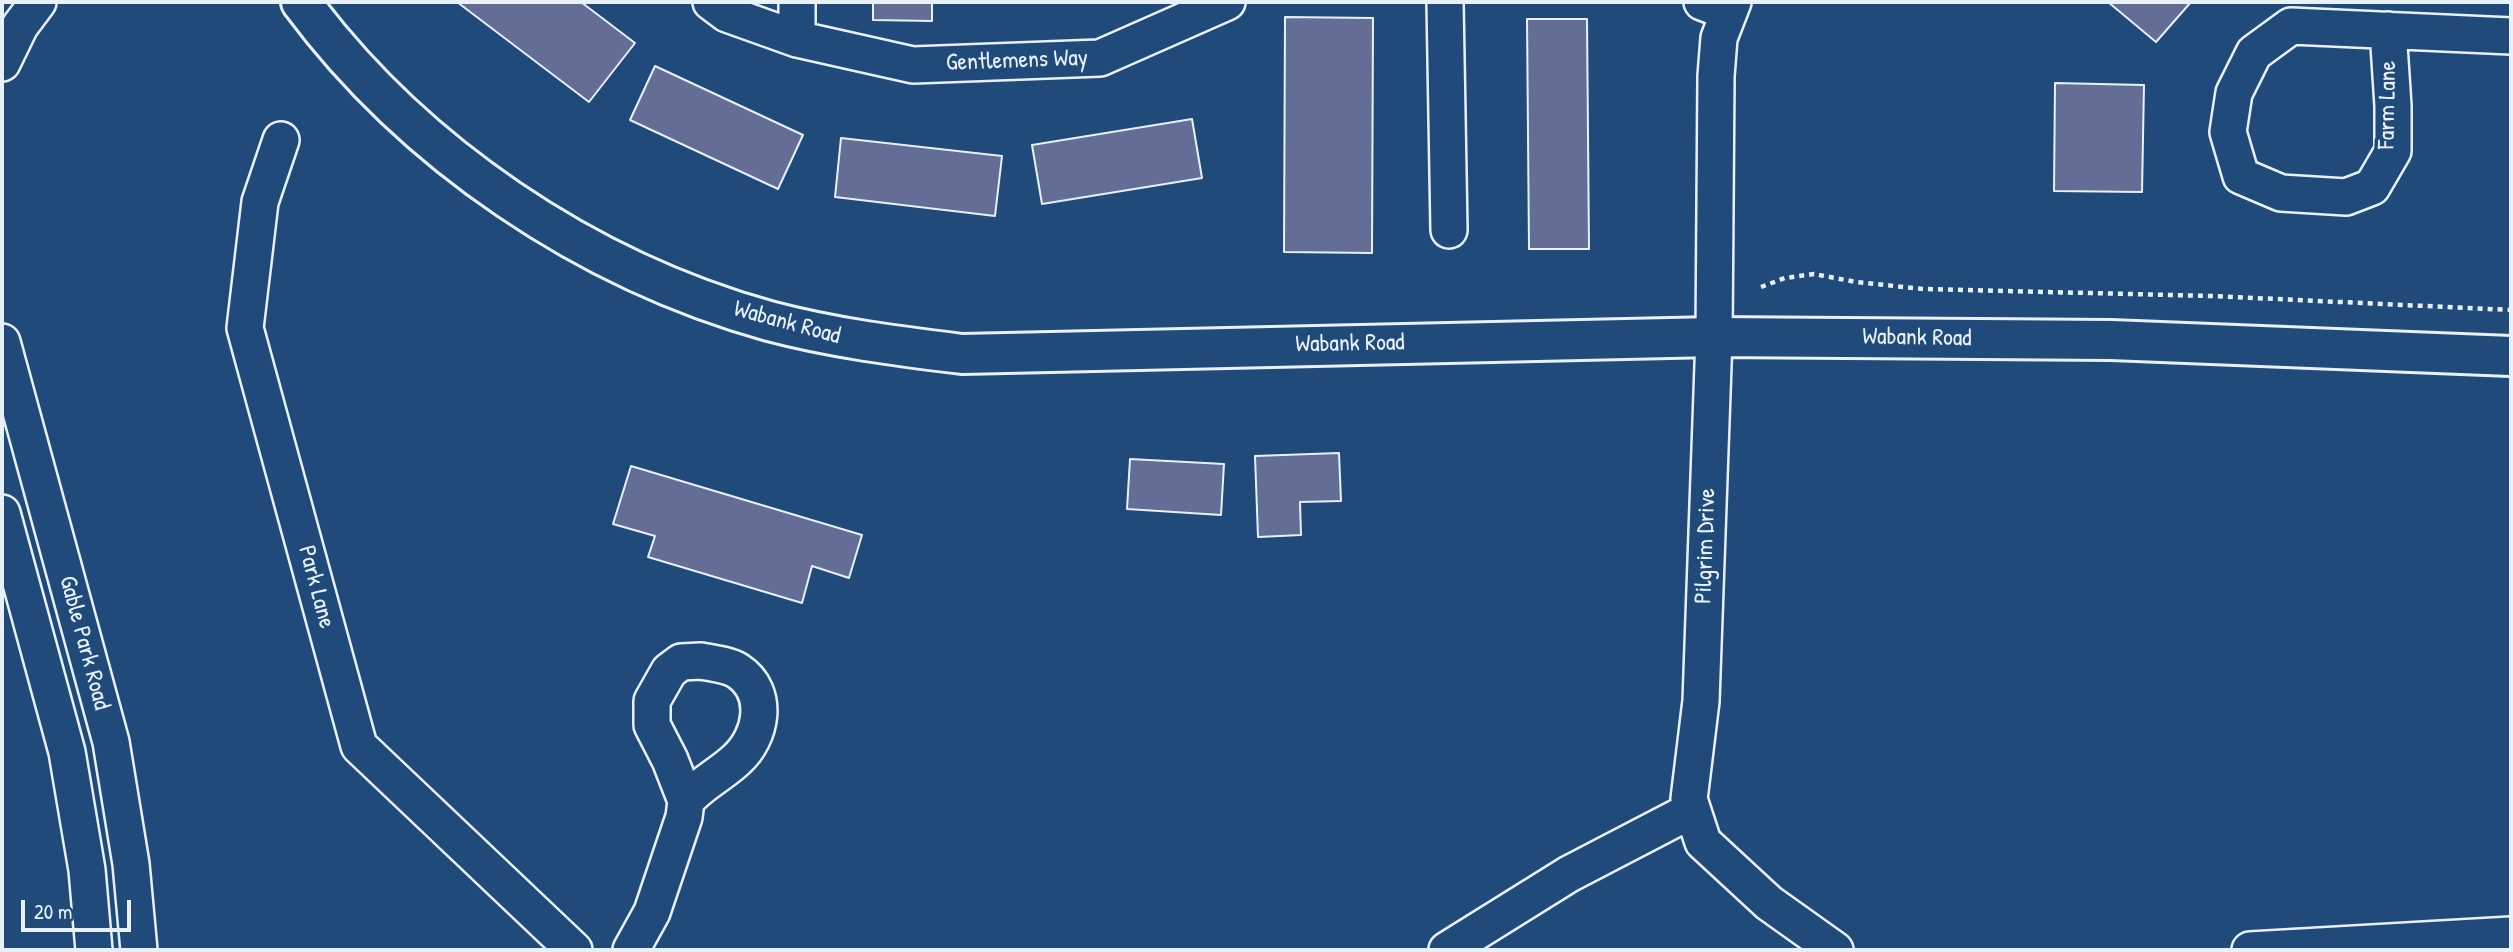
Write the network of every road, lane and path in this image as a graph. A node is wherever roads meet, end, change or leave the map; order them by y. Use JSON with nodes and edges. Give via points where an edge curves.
{"nodes":[{"id":1,"x":38,"y":2,"type":"edge"},
{"id":2,"x":301,"y":2,"type":"edge"},
{"id":3,"x":711,"y":2,"type":"edge"},
{"id":4,"x":797,"y":2,"type":"edge"},
{"id":5,"x":1227,"y":2,"type":"edge"},
{"id":6,"x":1445,"y":2,"type":"edge"},
{"id":7,"x":1721,"y":5,"type":"edge"},
{"id":8,"x":2388,"y":30,"type":"junction"},
{"id":9,"x":2511,"y":36,"type":"edge"},
{"id":10,"x":797,"y":39,"type":"junction"},
{"id":11,"x":2,"y":63,"type":"edge"},
{"id":12,"x":281,"y":140,"type":"dead end"},
{"id":13,"x":1450,"y":230,"type":"dead end"},
{"id":14,"x":1761,"y":287,"type":"dead end"},
{"id":15,"x":2511,"y":310,"type":"edge"},
{"id":16,"x":1714,"y":337,"type":"junction"},
{"id":17,"x":2,"y":342,"type":"edge"},
{"id":18,"x":2511,"y":356,"type":"edge"},
{"id":19,"x":2,"y":513,"type":"edge"},
{"id":20,"x":686,"y":801,"type":"dead end"},
{"id":21,"x":1692,"y":810,"type":"junction"},
{"id":22,"x":2511,"y":935,"type":"edge"},
{"id":23,"x":93,"y":950,"type":"edge"},
{"id":24,"x":139,"y":950,"type":"edge"},
{"id":25,"x":573,"y":950,"type":"edge"},
{"id":26,"x":631,"y":950,"type":"edge"},
{"id":27,"x":1447,"y":950,"type":"edge"},
{"id":28,"x":1835,"y":950,"type":"edge"},
{"id":29,"x":2250,"y":950,"type":"edge"}],
"edges":[{"from":1,"to":11,"type":"street"},
{"from":2,"to":16,"type":"street","name":"Wabank Road","via":[[407,120],[532,214],[614,261],[695,297],[769,321],[866,343],[962,354]]},
{"from":3,"to":10,"type":"street","name":"Gentlemens Way","via":[[727,14]]},
{"from":4,"to":10,"type":"street"},
{"from":5,"to":10,"type":"street","name":"Gentlemens Way","via":[[1100,58],[913,65]]},
{"from":6,"to":13,"type":"street"},
{"from":7,"to":16,"type":"street","name":"Pilgrim Drive","via":[[1716,76]]},
{"from":8,"to":8,"type":"street","name":"Farm Lane","via":[[2291,26],[2254,54],[2234,93],[2228,132],[2241,176],[2281,192],[2346,197],[2372,187],[2393,151]]},
{"from":8,"to":9,"type":"street","name":"Farm Lane"},
{"from":12,"to":25,"type":"street","name":"Park Lane","via":[[260,202],[245,328],[359,746]]},
{"from":14,"to":15,"type":"path","via":[[1814,274],[1923,289]]},
{"from":16,"to":18,"type":"street","name":"Wabank Road","via":[[2111,340]]},
{"from":16,"to":21,"type":"street","name":"Pilgrim Drive","via":[[1701,701],[1689,799]]},
{"from":17,"to":24,"type":"street","name":"Gable Park Road","via":[[111,742],[131,864]]},
{"from":19,"to":23,"type":"street","name":"Gable Park Road","via":[[67,752],[87,870]]},
{"from":20,"to":26,"type":"street","via":[[652,912]]},
{"from":21,"to":27,"type":"street","via":[[1569,874]]},
{"from":21,"to":28,"type":"street","name":"Pilgrim Drive","via":[[1703,842],[1769,903]]},
{"from":22,"to":29,"type":"street"}]}
